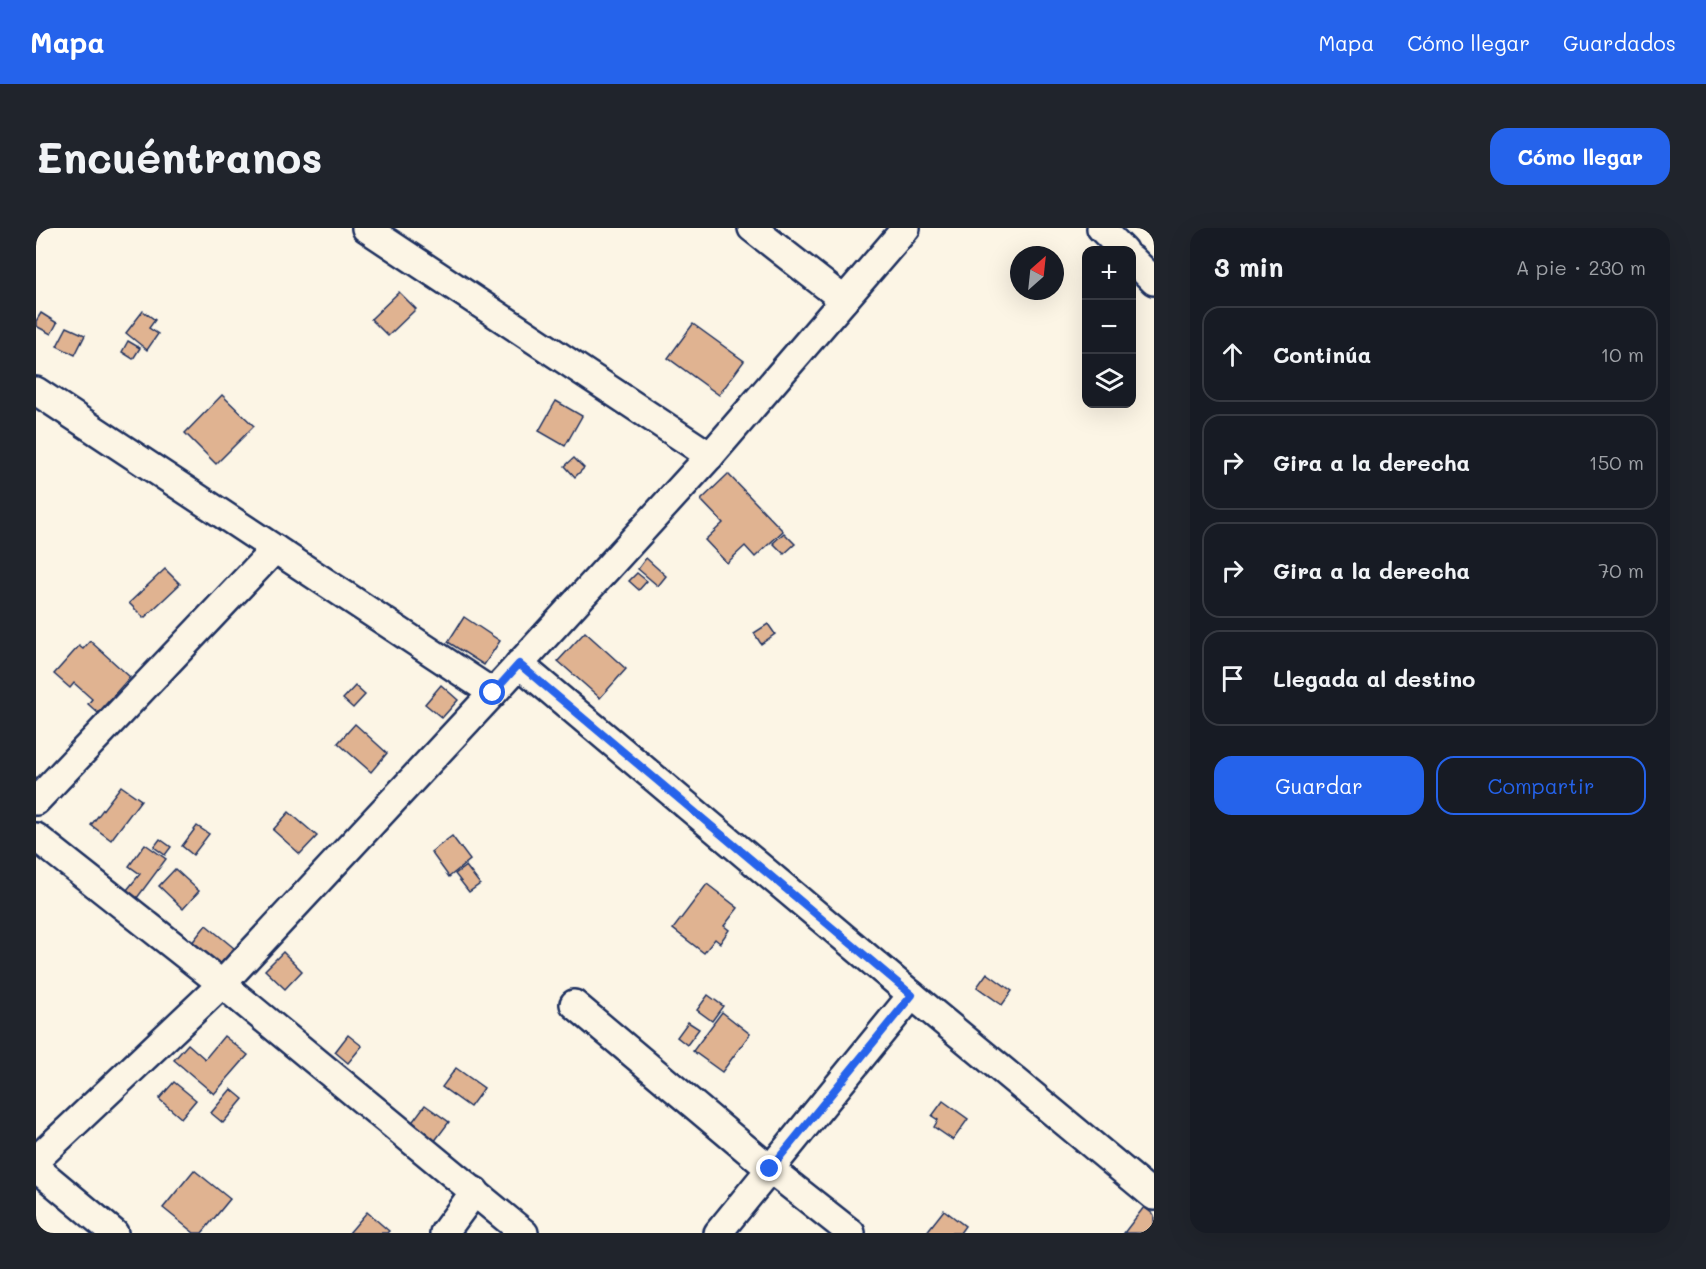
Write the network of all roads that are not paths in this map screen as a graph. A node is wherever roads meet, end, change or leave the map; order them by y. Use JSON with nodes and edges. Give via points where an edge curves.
{"nodes":[{"id":1,"x":366,"y":228,"type":"edge"},
{"id":2,"x":752,"y":228,"type":"edge"},
{"id":3,"x":906,"y":228,"type":"edge"},
{"id":4,"x":1101,"y":228,"type":"edge"},
{"id":5,"x":1119,"y":246,"type":"edge"},
{"id":6,"x":1136,"y":264,"type":"edge"},
{"id":7,"x":1154,"y":281,"type":"edge"},
{"id":8,"x":844,"y":300,"type":"junction"},
{"id":9,"x":36,"y":391,"type":"edge"},
{"id":10,"x":710,"y":456,"type":"junction"},
{"id":11,"x":274,"y":549,"type":"junction"},
{"id":12,"x":519,"y":664,"type":"junction"},
{"id":13,"x":493,"y":693,"type":"junction"},
{"id":14,"x":36,"y":801,"type":"edge"},
{"id":15,"x":36,"y":837,"type":"edge"},
{"id":16,"x":222,"y":984,"type":"junction"},
{"id":17,"x":912,"y":995,"type":"junction"},
{"id":18,"x":574,"y":1004,"type":"dead end"},
{"id":19,"x":36,"y":1160,"type":"edge"},
{"id":20,"x":36,"y":1168,"type":"edge"},
{"id":21,"x":770,"y":1169,"type":"junction"},
{"id":22,"x":475,"y":1191,"type":"junction"},
{"id":23,"x":1154,"y":1196,"type":"edge"},
{"id":24,"x":114,"y":1233,"type":"edge"},
{"id":25,"x":444,"y":1233,"type":"edge"},
{"id":26,"x":524,"y":1233,"type":"edge"},
{"id":27,"x":718,"y":1233,"type":"edge"},
{"id":28,"x":851,"y":1233,"type":"edge"}],
"edges":[{"from":1,"to":10,"type":"street"},
{"from":2,"to":8,"type":"street"},
{"from":3,"to":8,"type":"street"},
{"from":4,"to":5,"type":"street"},
{"from":6,"to":7,"type":"street"},
{"from":8,"to":10,"type":"street"},
{"from":9,"to":11,"type":"street"},
{"from":10,"to":12,"type":"street"},
{"from":11,"to":13,"type":"street"},
{"from":11,"to":14,"type":"street"},
{"from":12,"to":13,"type":"street"},
{"from":12,"to":17,"type":"street"},
{"from":13,"to":16,"type":"street"},
{"from":15,"to":16,"type":"street"},
{"from":16,"to":19,"type":"street"},
{"from":16,"to":22,"type":"street"},
{"from":17,"to":21,"type":"street"},
{"from":17,"to":23,"type":"street"},
{"from":18,"to":21,"type":"street"},
{"from":20,"to":24,"type":"street"},
{"from":21,"to":27,"type":"street"},
{"from":21,"to":28,"type":"street"},
{"from":22,"to":25,"type":"street"},
{"from":22,"to":26,"type":"street"}]}
